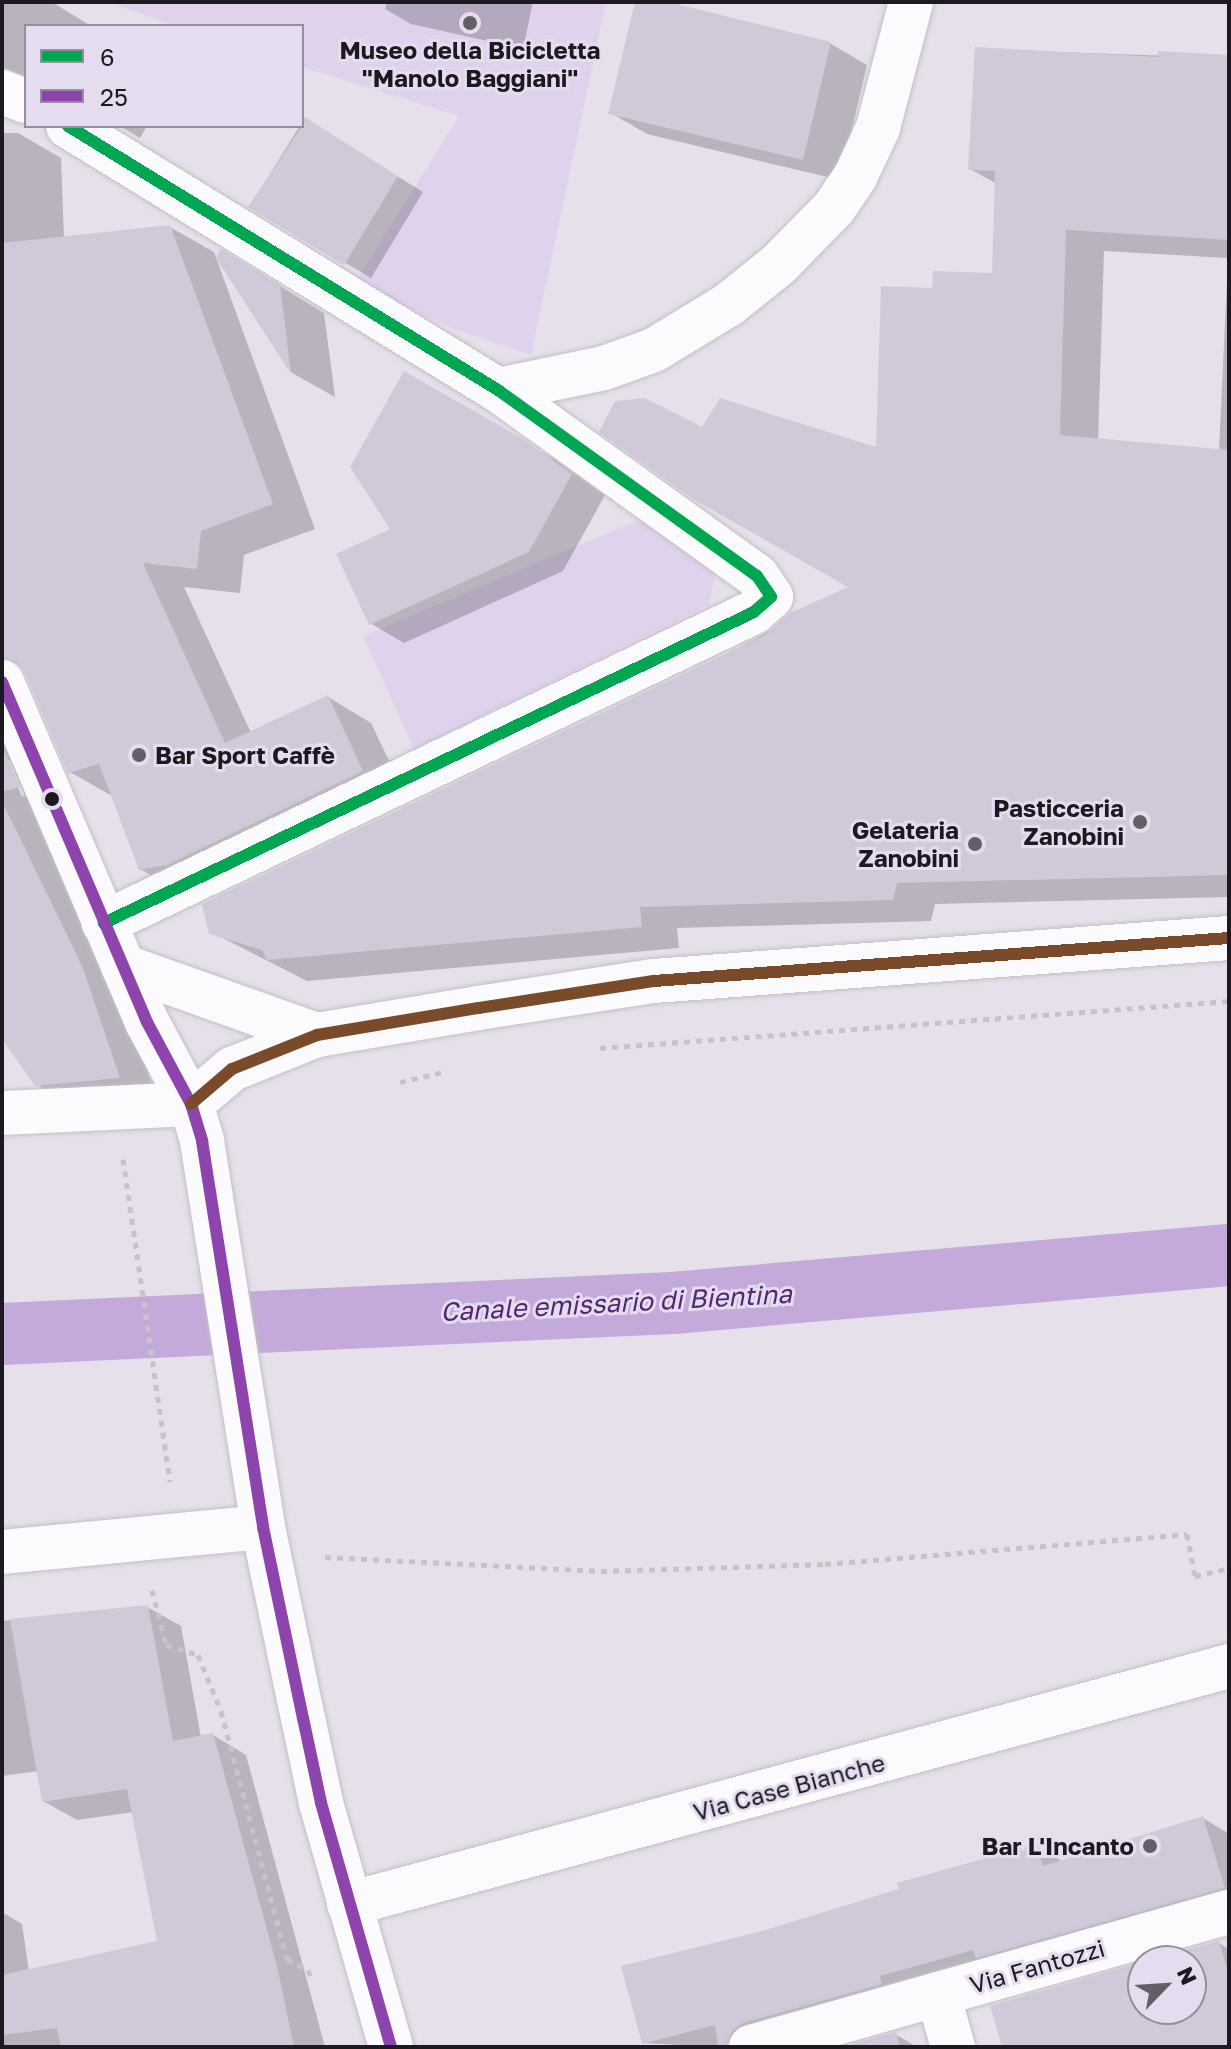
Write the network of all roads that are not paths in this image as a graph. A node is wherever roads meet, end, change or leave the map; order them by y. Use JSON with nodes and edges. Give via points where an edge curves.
{"nodes":[{"id":1,"x":911,"y":2,"type":"edge"},
{"id":2,"x":2,"y":92,"type":"edge"},
{"id":3,"x":24,"y":100,"type":"edge"},
{"id":4,"x":71,"y":128,"type":"edge"},
{"id":5,"x":498,"y":390,"type":"junction"},
{"id":6,"x":2,"y":682,"type":"edge"},
{"id":7,"x":104,"y":923,"type":"junction"},
{"id":8,"x":1229,"y":938,"type":"edge"},
{"id":9,"x":123,"y":966,"type":"junction"},
{"id":10,"x":317,"y":1035,"type":"junction"},
{"id":11,"x":2,"y":1113,"type":"edge"},
{"id":12,"x":196,"y":1122,"type":"junction"},
{"id":13,"x":263,"y":1527,"type":"junction"},
{"id":14,"x":2,"y":1552,"type":"edge"},
{"id":15,"x":1229,"y":1666,"type":"edge"},
{"id":16,"x":349,"y":1904,"type":"junction"},
{"id":17,"x":1229,"y":1912,"type":"edge"},
{"id":18,"x":938,"y":1994,"type":"junction"},
{"id":19,"x":391,"y":2047,"type":"edge"},
{"id":20,"x":751,"y":2047,"type":"edge"},
{"id":21,"x":953,"y":2047,"type":"edge"}],
"edges":[{"from":1,"to":5,"type":"street","via":[[878,128],[856,175],[834,208],[763,279],[689,331],[622,363]]},
{"from":2,"to":3,"type":"street"},
{"from":4,"to":5,"type":"street"},
{"from":5,"to":7,"type":"street","via":[[757,576],[771,597],[754,612]]},
{"from":6,"to":7,"type":"street"},
{"from":7,"to":9,"type":"street"},
{"from":8,"to":10,"type":"street","via":[[654,981]]},
{"from":9,"to":10,"type":"street"},
{"from":9,"to":12,"type":"street"},
{"from":10,"to":12,"type":"street","via":[[232,1069]]},
{"from":11,"to":12,"type":"street","via":[[116,1110]]},
{"from":12,"to":13,"type":"street"},
{"from":13,"to":14,"type":"street"},
{"from":13,"to":16,"type":"street","via":[[321,1803]]},
{"from":15,"to":16,"type":"street","name":"Via Case Bianche"},
{"from":16,"to":19,"type":"street"},
{"from":17,"to":18,"type":"street","name":"Via Fantozzi"},
{"from":18,"to":20,"type":"street","name":"Via Fantozzi"},
{"from":18,"to":21,"type":"street","name":"Via Fantozzi"}]}
